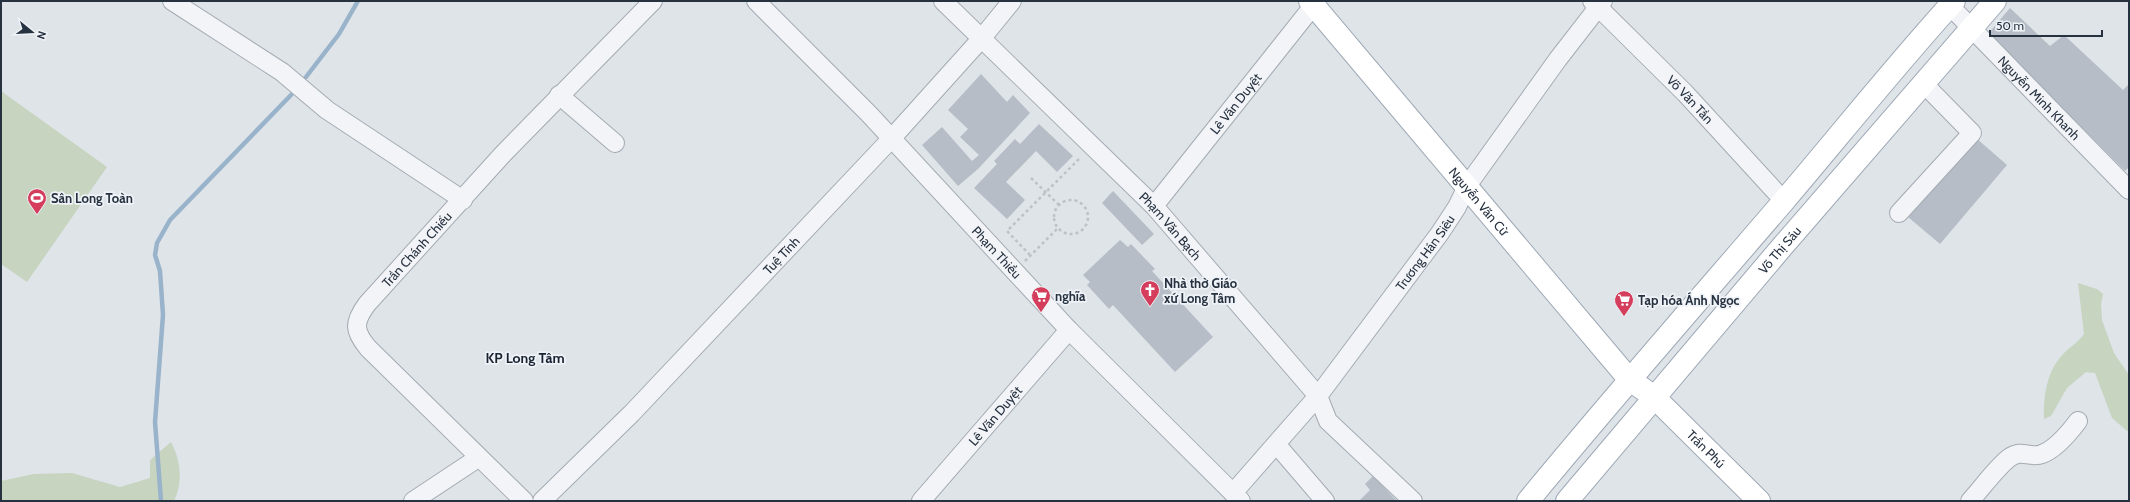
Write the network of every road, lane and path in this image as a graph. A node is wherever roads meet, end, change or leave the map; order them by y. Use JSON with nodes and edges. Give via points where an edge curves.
{"nodes":[{"id":1,"x":172,"y":1,"type":"edge"},
{"id":2,"x":653,"y":1,"type":"edge"},
{"id":3,"x":756,"y":1,"type":"edge"},
{"id":4,"x":943,"y":1,"type":"edge"},
{"id":5,"x":1012,"y":1,"type":"edge"},
{"id":6,"x":1995,"y":1,"type":"edge"},
{"id":7,"x":1314,"y":2,"type":"edge"},
{"id":8,"x":1598,"y":3,"type":"edge"},
{"id":9,"x":1952,"y":3,"type":"edge"},
{"id":10,"x":1971,"y":26,"type":"junction"},
{"id":11,"x":981,"y":40,"type":"junction"},
{"id":12,"x":1923,"y":83,"type":"junction"},
{"id":13,"x":559,"y":95,"type":"junction"},
{"id":14,"x":891,"y":139,"type":"junction"},
{"id":15,"x":615,"y":143,"type":"dead end"},
{"id":16,"x":1092,"y":147,"type":"junction"},
{"id":17,"x":1031,"y":178,"type":"dead end"},
{"id":18,"x":1466,"y":186,"type":"junction"},
{"id":19,"x":2129,"y":190,"type":"edge"},
{"id":20,"x":1045,"y":192,"type":"junction"},
{"id":21,"x":463,"y":200,"type":"junction"},
{"id":22,"x":1784,"y":201,"type":"junction"},
{"id":23,"x":1059,"y":205,"type":"junction"},
{"id":24,"x":1154,"y":206,"type":"junction"},
{"id":25,"x":1899,"y":213,"type":"dead end"},
{"id":26,"x":1058,"y":228,"type":"junction"},
{"id":27,"x":1030,"y":255,"type":"junction"},
{"id":28,"x":1023,"y":264,"type":"dead end"},
{"id":29,"x":1069,"y":330,"type":"junction"},
{"id":30,"x":1629,"y":379,"type":"junction"},
{"id":31,"x":1318,"y":396,"type":"junction"},
{"id":32,"x":1654,"y":397,"type":"junction"},
{"id":33,"x":2078,"y":421,"type":"dead end"},
{"id":34,"x":1277,"y":445,"type":"junction"},
{"id":35,"x":478,"y":458,"type":"junction"},
{"id":36,"x":1237,"y":497,"type":"edge"},
{"id":37,"x":413,"y":501,"type":"edge"},
{"id":38,"x":524,"y":501,"type":"edge"},
{"id":39,"x":542,"y":501,"type":"edge"},
{"id":40,"x":921,"y":501,"type":"edge"},
{"id":41,"x":1325,"y":501,"type":"edge"},
{"id":42,"x":1413,"y":501,"type":"edge"},
{"id":43,"x":1528,"y":501,"type":"edge"},
{"id":44,"x":1567,"y":501,"type":"edge"},
{"id":45,"x":1759,"y":501,"type":"edge"},
{"id":46,"x":1970,"y":501,"type":"edge"}],
"edges":[{"from":1,"to":21,"type":"street","via":[[282,72],[326,110]]},
{"from":2,"to":13,"type":"street","name":"Trần Chánh Chiếu"},
{"from":3,"to":14,"type":"street","name":"Phạm Thiều","via":[[810,53]]},
{"from":4,"to":11,"type":"street","name":"Phạm Văn Bạch"},
{"from":5,"to":11,"type":"street","name":"Tuệ Tĩnh"},
{"from":6,"to":10,"type":"main road","name":"Võ Thị Sáu"},
{"from":7,"to":18,"type":"main road","name":"Nguyễn Văn Cừ"},
{"from":7,"to":24,"type":"street","name":"Lê Văn Duyệt"},
{"from":8,"to":18,"type":"street","name":"Trương Hán Siêu"},
{"from":8,"to":22,"type":"street","name":"Võ Văn Tần","via":[[1686,93]]},
{"from":9,"to":10,"type":"street","name":"Nguyễn Minh Khanh"},
{"from":9,"to":22,"type":"main road"},
{"from":10,"to":12,"type":"main road","name":"Võ Thị Sáu"},
{"from":10,"to":19,"type":"street","name":"Nguyễn Minh Khanh"},
{"from":11,"to":14,"type":"street","name":"Tuệ Tĩnh"},
{"from":11,"to":16,"type":"street","name":"Phạm Văn Bạch"},
{"from":12,"to":25,"type":"street","via":[[1972,133]]},
{"from":12,"to":32,"type":"main road","name":"Võ Thị Sáu"},
{"from":13,"to":15,"type":"street"},
{"from":13,"to":21,"type":"street","name":"Trần Chánh Chiếu"},
{"from":14,"to":29,"type":"street","name":"Phạm Thiều"},
{"from":14,"to":39,"type":"street","name":"Tuệ Tĩnh","via":[[632,413]]},
{"from":16,"to":20,"type":"path"},
{"from":16,"to":24,"type":"street","name":"Phạm Văn Bạch"},
{"from":17,"to":20,"type":"path"},
{"from":18,"to":30,"type":"main road","name":"Nguyễn Văn Cừ"},
{"from":18,"to":31,"type":"street","name":"Trương Hán Siêu","via":[[1457,207],[1440,232]]},
{"from":20,"to":23,"type":"path"},
{"from":20,"to":27,"type":"path","via":[[1007,231]]},
{"from":21,"to":35,"type":"street","name":"Trần Chánh Chiếu","via":[[367,304],[360,314],[357,332],[368,348]]},
{"from":22,"to":30,"type":"main road"},
{"from":23,"to":26,"type":"path","via":[[1054,215]]},
{"from":23,"to":26,"type":"path","via":[[1069,201],[1080,203],[1087,213],[1087,218],[1083,228],[1074,234],[1063,233]]},
{"from":24,"to":31,"type":"street","name":"Phạm Văn Bạch"},
{"from":26,"to":27,"type":"path"},
{"from":27,"to":28,"type":"path"},
{"from":29,"to":36,"type":"street","name":"Phạm Thiều"},
{"from":29,"to":40,"type":"street","name":"Lê Văn Duyệt"},
{"from":30,"to":32,"type":"main road","name":"Nguyễn Văn Cừ"},
{"from":30,"to":43,"type":"main road"},
{"from":31,"to":34,"type":"street","name":"Trương Hán Siêu"},
{"from":31,"to":42,"type":"street","name":"Phạm Văn Bạch","via":[[1328,421]]},
{"from":32,"to":44,"type":"main road","name":"Võ Thị Sáu"},
{"from":32,"to":45,"type":"main road","name":"Trần Phú"},
{"from":33,"to":46,"type":"street","via":[[2063,440],[2042,454],[2021,452],[2009,458]]},
{"from":34,"to":36,"type":"street","name":"Trương Hán Siêu"},
{"from":34,"to":41,"type":"street"},
{"from":35,"to":37,"type":"street"},
{"from":35,"to":38,"type":"street","name":"Trần Chánh Chiếu"}]}
